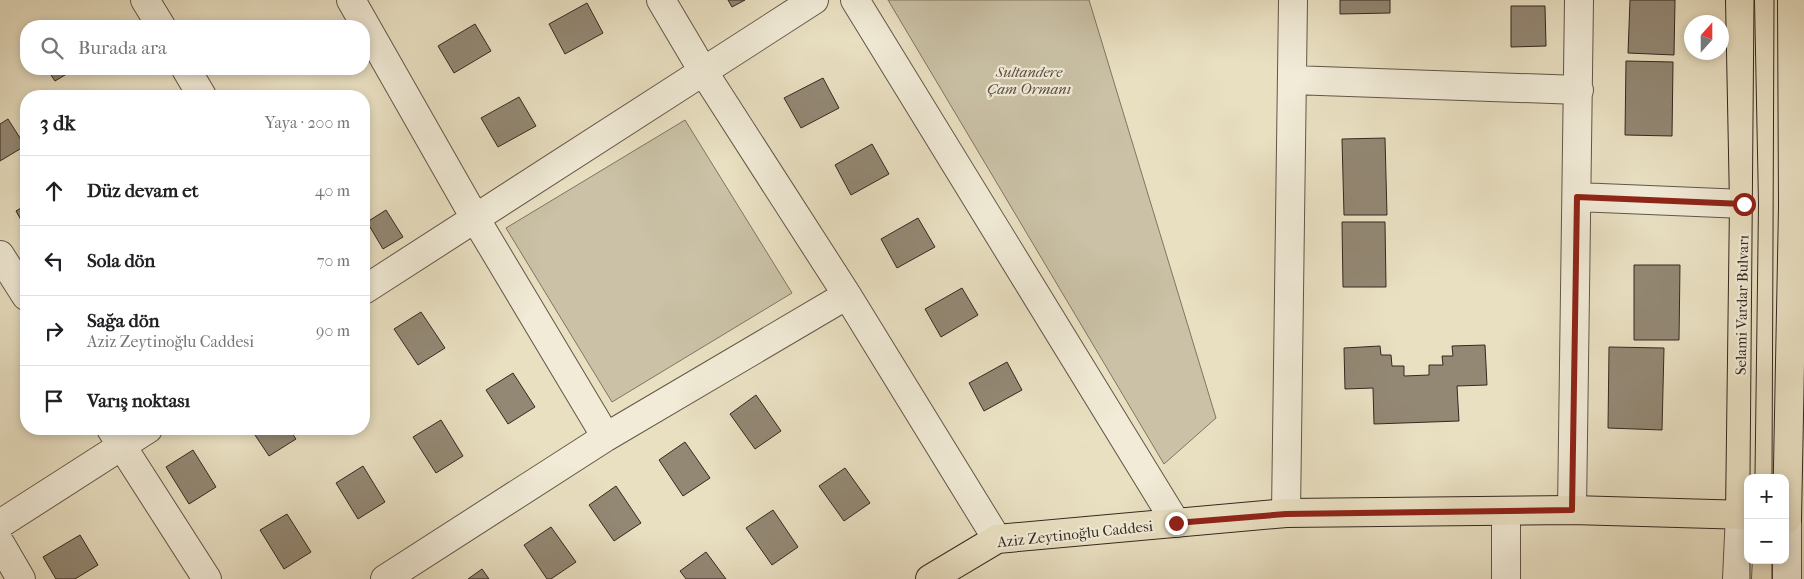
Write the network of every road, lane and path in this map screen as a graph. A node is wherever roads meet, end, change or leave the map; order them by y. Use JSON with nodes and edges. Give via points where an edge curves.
{"nodes":[{"id":1,"x":145,"y":0,"type":"edge"},
{"id":2,"x":351,"y":0,"type":"edge"},
{"id":3,"x":661,"y":0,"type":"edge"},
{"id":4,"x":814,"y":0,"type":"edge"},
{"id":5,"x":855,"y":0,"type":"edge"},
{"id":6,"x":1293,"y":0,"type":"edge"},
{"id":7,"x":1579,"y":0,"type":"edge"},
{"id":8,"x":1740,"y":0,"type":"edge"},
{"id":9,"x":1792,"y":0,"type":"edge"},
{"id":10,"x":157,"y":20,"type":"edge"},
{"id":11,"x":362,"y":20,"type":"edge"},
{"id":12,"x":370,"y":33,"type":"edge"},
{"id":13,"x":703,"y":71,"type":"junction"},
{"id":14,"x":190,"y":75,"type":"edge"},
{"id":15,"x":1292,"y":80,"type":"junction"},
{"id":16,"x":198,"y":90,"type":"edge"},
{"id":17,"x":1579,"y":90,"type":"junction"},
{"id":18,"x":1577,"y":197,"type":"junction"},
{"id":19,"x":1744,"y":204,"type":"junction"},
{"id":20,"x":1798,"y":206,"type":"edge"},
{"id":21,"x":475,"y":218,"type":"junction"},
{"id":22,"x":0,"y":255,"type":"edge"},
{"id":23,"x":370,"y":286,"type":"edge"},
{"id":24,"x":20,"y":287,"type":"edge"},
{"id":25,"x":847,"y":295,"type":"junction"},
{"id":26,"x":116,"y":437,"type":"edge"},
{"id":27,"x":606,"y":437,"type":"junction"},
{"id":28,"x":1744,"y":474,"type":"edge"},
{"id":29,"x":1572,"y":510,"type":"junction"},
{"id":30,"x":1506,"y":511,"type":"junction"},
{"id":31,"x":1286,"y":514,"type":"junction"},
{"id":32,"x":1744,"y":515,"type":"edge"},
{"id":33,"x":1792,"y":519,"type":"edge"},
{"id":34,"x":1176,"y":523,"type":"junction"},
{"id":35,"x":0,"y":524,"type":"edge"},
{"id":36,"x":997,"y":539,"type":"junction"},
{"id":37,"x":0,"y":543,"type":"edge"},
{"id":38,"x":21,"y":579,"type":"edge"},
{"id":39,"x":207,"y":579,"type":"edge"},
{"id":40,"x":385,"y":579,"type":"edge"},
{"id":41,"x":930,"y":579,"type":"edge"},
{"id":42,"x":1506,"y":579,"type":"edge"},
{"id":43,"x":1737,"y":579,"type":"edge"},
{"id":44,"x":1787,"y":579,"type":"edge"}],
"edges":[{"from":1,"to":10,"type":"street"},
{"from":2,"to":11,"type":"street"},
{"from":3,"to":13,"type":"street"},
{"from":4,"to":13,"type":"street"},
{"from":5,"to":34,"type":"street"},
{"from":6,"to":15,"type":"street"},
{"from":7,"to":17,"type":"street"},
{"from":8,"to":19,"type":"main road","name":"Selami Vardar Bulvarı"},
{"from":9,"to":20,"type":"main road"},
{"from":12,"to":21,"type":"street"},
{"from":13,"to":21,"type":"street"},
{"from":13,"to":25,"type":"street"},
{"from":14,"to":16,"type":"street"},
{"from":15,"to":17,"type":"street"},
{"from":15,"to":31,"type":"street"},
{"from":17,"to":18,"type":"street"},
{"from":18,"to":19,"type":"street"},
{"from":18,"to":29,"type":"street"},
{"from":19,"to":28,"type":"main road","name":"Selami Vardar Bulvarı"},
{"from":20,"to":33,"type":"main road"},
{"from":21,"to":23,"type":"street"},
{"from":21,"to":27,"type":"street"},
{"from":22,"to":24,"type":"street"},
{"from":25,"to":27,"type":"street"},
{"from":25,"to":36,"type":"street"},
{"from":26,"to":35,"type":"street"},
{"from":26,"to":39,"type":"street"},
{"from":27,"to":40,"type":"street"},
{"from":29,"to":30,"type":"main road","name":"Aziz Zeytinoğlu Caddesi"},
{"from":29,"to":32,"type":"main road","name":"Aziz Zeytinoğlu Caddesi"},
{"from":30,"to":31,"type":"main road","name":"Aziz Zeytinoğlu Caddesi"},
{"from":30,"to":42,"type":"street"},
{"from":31,"to":34,"type":"main road","name":"Aziz Zeytinoğlu Caddesi"},
{"from":32,"to":43,"type":"street","name":"Selami Vardar Bulvarı"},
{"from":33,"to":44,"type":"street"},
{"from":34,"to":36,"type":"main road","name":"Aziz Zeytinoğlu Caddesi"},
{"from":36,"to":41,"type":"main road","name":"Aziz Zeytinoğlu Caddesi"},
{"from":37,"to":38,"type":"street"}]}
